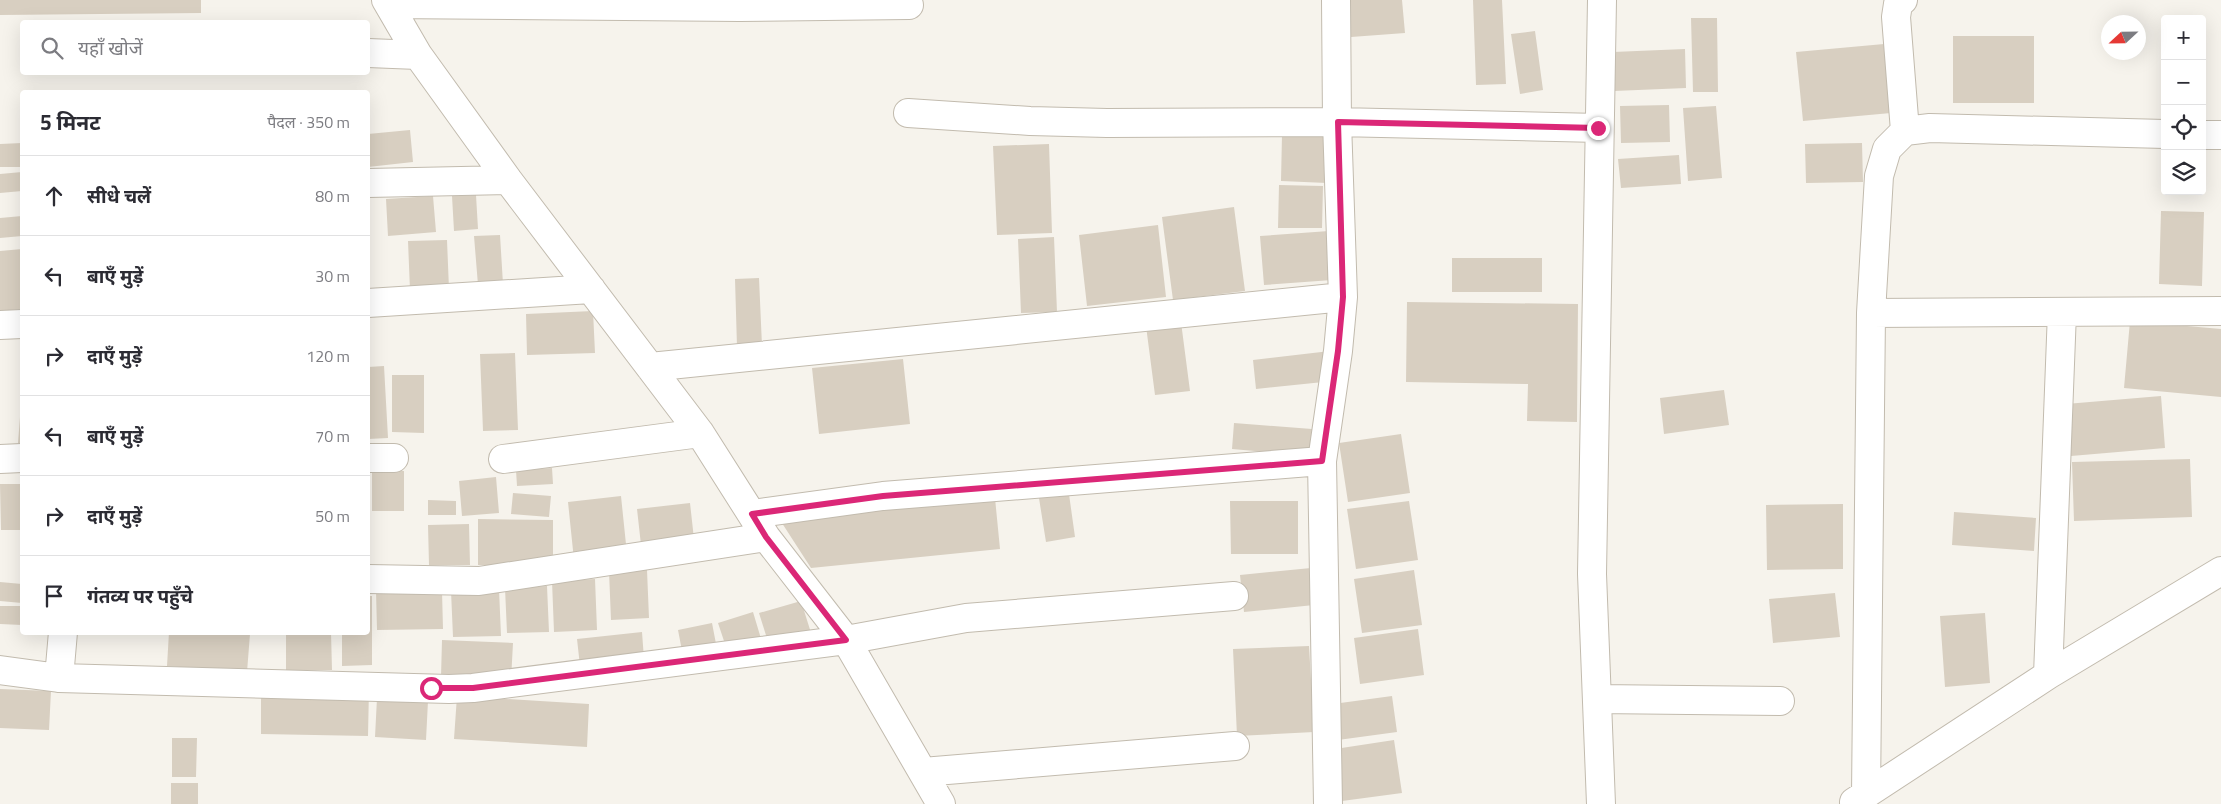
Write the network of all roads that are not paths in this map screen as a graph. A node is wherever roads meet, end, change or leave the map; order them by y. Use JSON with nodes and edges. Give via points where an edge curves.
{"nodes":[{"id":1,"x":1336,"y":0,"type":"edge"},
{"id":2,"x":1602,"y":0,"type":"edge"},
{"id":3,"x":1903,"y":0,"type":"edge"},
{"id":4,"x":387,"y":2,"type":"edge"},
{"id":5,"x":909,"y":5,"type":"dead end"},
{"id":6,"x":370,"y":53,"type":"edge"},
{"id":7,"x":418,"y":55,"type":"junction"},
{"id":8,"x":908,"y":113,"type":"dead end"},
{"id":9,"x":1338,"y":122,"type":"junction"},
{"id":10,"x":1598,"y":128,"type":"junction"},
{"id":11,"x":1906,"y":131,"type":"junction"},
{"id":12,"x":2161,"y":134,"type":"edge"},
{"id":13,"x":2206,"y":135,"type":"edge"},
{"id":14,"x":2221,"y":135,"type":"edge"},
{"id":15,"x":508,"y":180,"type":"junction"},
{"id":16,"x":370,"y":184,"type":"edge"},
{"id":17,"x":591,"y":288,"type":"junction"},
{"id":18,"x":1343,"y":297,"type":"junction"},
{"id":19,"x":370,"y":304,"type":"edge"},
{"id":20,"x":2221,"y":311,"type":"edge"},
{"id":21,"x":2062,"y":312,"type":"junction"},
{"id":22,"x":1871,"y":313,"type":"junction"},
{"id":23,"x":20,"y":324,"type":"edge"},
{"id":24,"x":0,"y":325,"type":"edge"},
{"id":25,"x":650,"y":367,"type":"junction"},
{"id":26,"x":700,"y":433,"type":"junction"},
{"id":27,"x":20,"y":458,"type":"edge"},
{"id":28,"x":0,"y":459,"type":"edge"},
{"id":29,"x":503,"y":459,"type":"dead end"},
{"id":30,"x":1322,"y":461,"type":"junction"},
{"id":31,"x":752,"y":514,"type":"junction"},
{"id":32,"x":766,"y":537,"type":"junction"},
{"id":33,"x":2221,"y":571,"type":"edge"},
{"id":34,"x":370,"y":579,"type":"edge"},
{"id":35,"x":1234,"y":596,"type":"dead end"},
{"id":36,"x":63,"y":635,"type":"edge"},
{"id":37,"x":846,"y":640,"type":"junction"},
{"id":38,"x":0,"y":670,"type":"edge"},
{"id":39,"x":2048,"y":675,"type":"junction"},
{"id":40,"x":59,"y":678,"type":"junction"},
{"id":41,"x":1597,"y":699,"type":"junction"},
{"id":42,"x":1780,"y":701,"type":"dead end"},
{"id":43,"x":1235,"y":746,"type":"dead end"},
{"id":44,"x":923,"y":772,"type":"junction"},
{"id":45,"x":1859,"y":800,"type":"edge"},
{"id":46,"x":941,"y":804,"type":"edge"},
{"id":47,"x":1328,"y":804,"type":"edge"},
{"id":48,"x":1601,"y":804,"type":"edge"}],
"edges":[{"from":1,"to":9,"type":"street"},
{"from":2,"to":10,"type":"street"},
{"from":3,"to":11,"type":"street","via":[[1898,4],[1896,17]]},
{"from":4,"to":5,"type":"street","via":[[740,7]]},
{"from":4,"to":7,"type":"street"},
{"from":6,"to":7,"type":"street"},
{"from":7,"to":15,"type":"street"},
{"from":8,"to":9,"type":"street","via":[[1030,121]]},
{"from":9,"to":10,"type":"street"},
{"from":9,"to":18,"type":"street"},
{"from":10,"to":41,"type":"street","via":[[1592,574]]},
{"from":11,"to":12,"type":"street","via":[[1930,128]]},
{"from":11,"to":22,"type":"street","via":[[1887,149],[1879,176]]},
{"from":13,"to":14,"type":"street"},
{"from":15,"to":16,"type":"street"},
{"from":15,"to":17,"type":"street"},
{"from":17,"to":19,"type":"street"},
{"from":17,"to":25,"type":"street"},
{"from":18,"to":25,"type":"street"},
{"from":18,"to":30,"type":"street"},
{"from":20,"to":21,"type":"street"},
{"from":21,"to":22,"type":"street"},
{"from":21,"to":39,"type":"street"},
{"from":22,"to":45,"type":"street"},
{"from":23,"to":24,"type":"street"},
{"from":25,"to":26,"type":"street"},
{"from":26,"to":29,"type":"street"},
{"from":26,"to":31,"type":"street"},
{"from":27,"to":28,"type":"street"},
{"from":30,"to":31,"type":"street","via":[[883,496]]},
{"from":30,"to":47,"type":"street"},
{"from":31,"to":32,"type":"street"},
{"from":32,"to":34,"type":"street","via":[[479,581]]},
{"from":32,"to":37,"type":"street"},
{"from":33,"to":39,"type":"street"},
{"from":35,"to":37,"type":"street","via":[[966,618]]},
{"from":36,"to":40,"type":"street"},
{"from":37,"to":40,"type":"street","via":[[473,688]]},
{"from":37,"to":44,"type":"street"},
{"from":38,"to":40,"type":"street"},
{"from":39,"to":45,"type":"street"},
{"from":41,"to":42,"type":"street"},
{"from":41,"to":48,"type":"street"},
{"from":43,"to":44,"type":"street"},
{"from":44,"to":46,"type":"street"}]}
